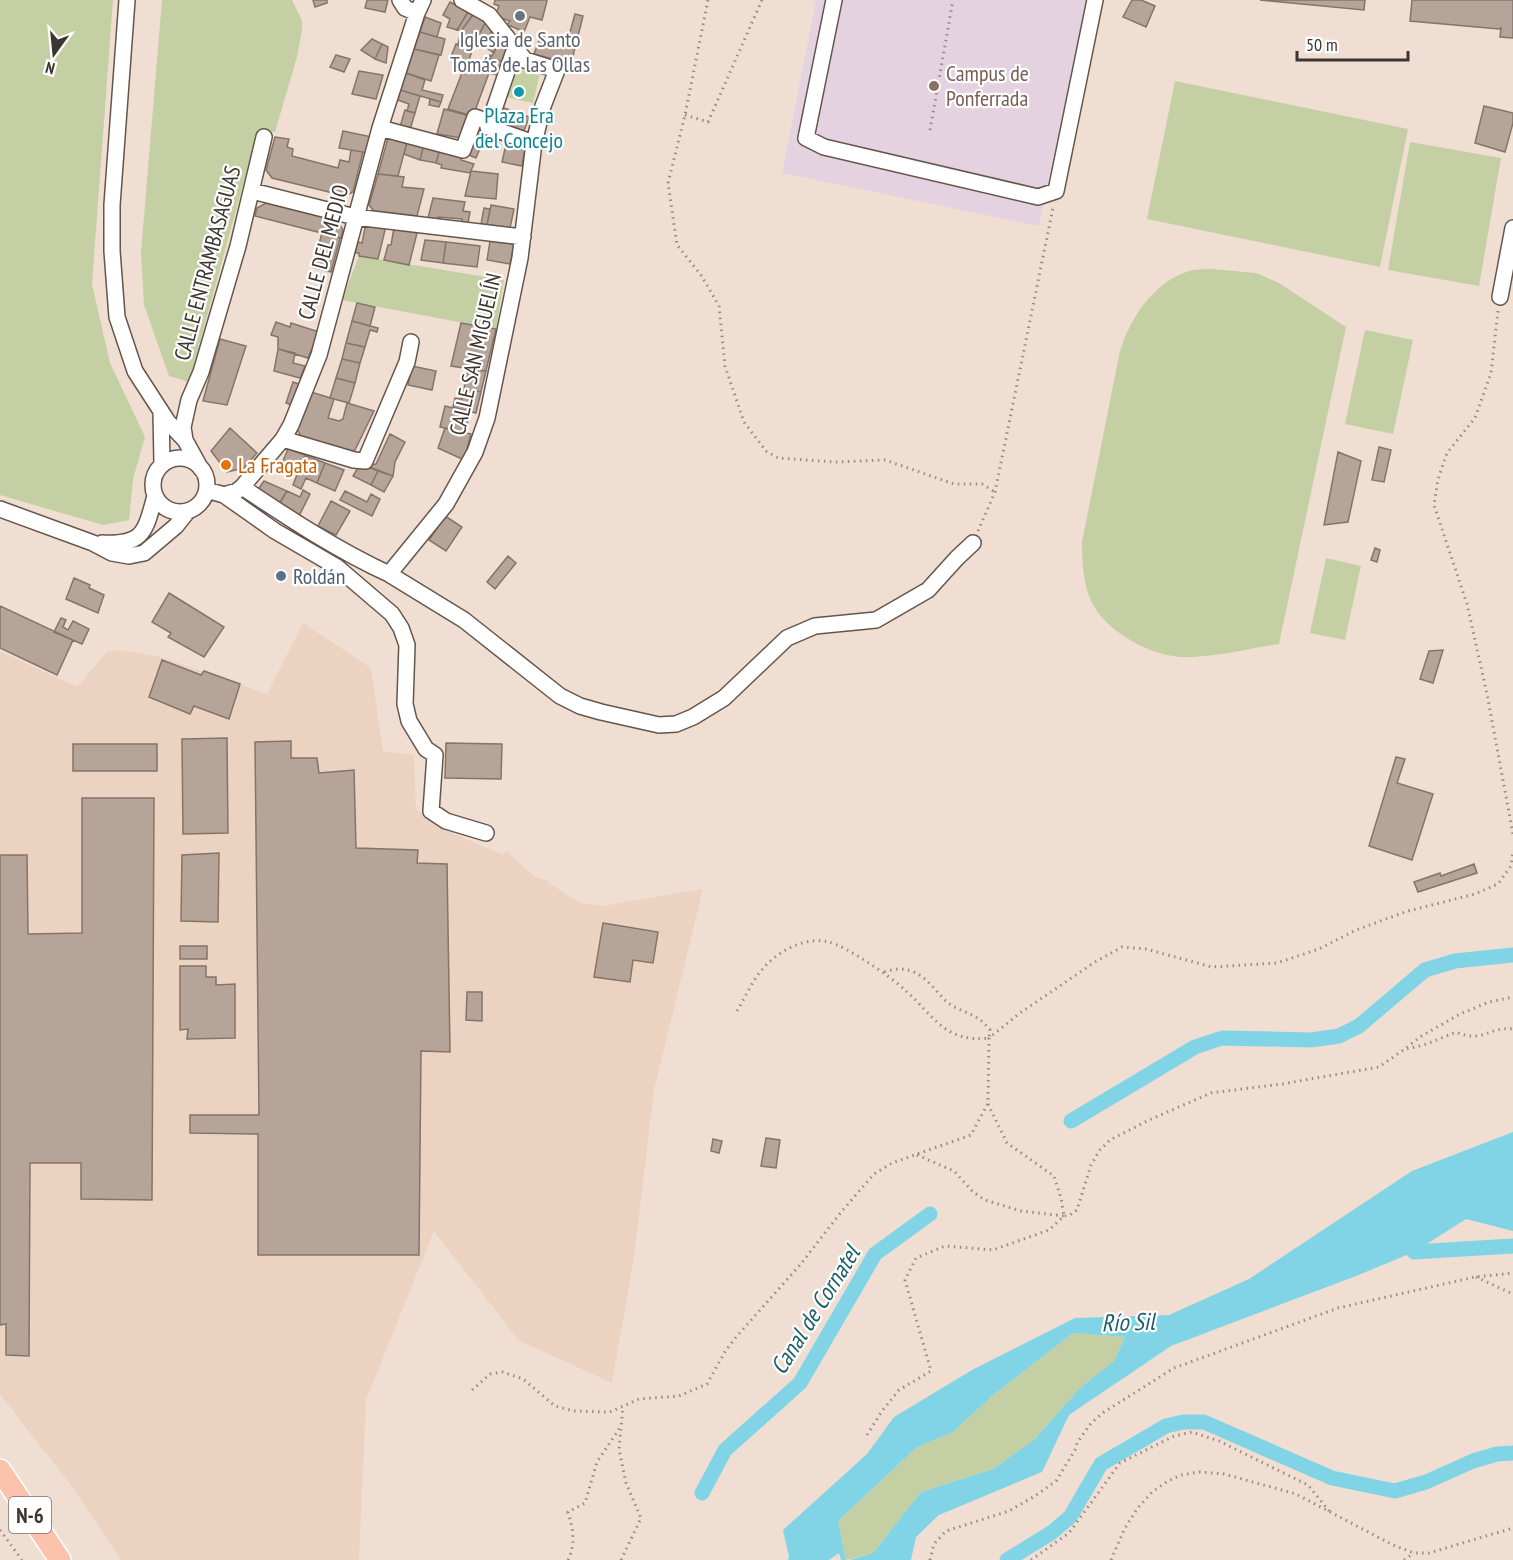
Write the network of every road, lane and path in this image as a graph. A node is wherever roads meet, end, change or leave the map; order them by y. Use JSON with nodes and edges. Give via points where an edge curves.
{"nodes":[{"id":1,"x":127,"y":0,"type":"edge"},
{"id":2,"x":400,"y":0,"type":"edge"},
{"id":3,"x":462,"y":0,"type":"edge"},
{"id":4,"x":708,"y":0,"type":"edge"},
{"id":5,"x":762,"y":0,"type":"edge"},
{"id":6,"x":834,"y":0,"type":"edge"},
{"id":7,"x":953,"y":0,"type":"edge"},
{"id":8,"x":1095,"y":0,"type":"edge"},
{"id":9,"x":420,"y":7,"type":"edge"},
{"id":10,"x":515,"y":48,"type":"junction"},
{"id":11,"x":685,"y":115,"type":"junction"},
{"id":12,"x":489,"y":122,"type":"junction"},
{"id":13,"x":380,"y":128,"type":"junction"},
{"id":14,"x":930,"y":130,"type":"dead end"},
{"id":15,"x":264,"y":137,"type":"dead end"},
{"id":16,"x":534,"y":143,"type":"junction"},
{"id":17,"x":252,"y":191,"type":"junction"},
{"id":18,"x":1056,"y":191,"type":"junction"},
{"id":19,"x":355,"y":216,"type":"junction"},
{"id":20,"x":1513,"y":228,"type":"edge"},
{"id":21,"x":523,"y":237,"type":"junction"},
{"id":22,"x":1500,"y":297,"type":"joint"},
{"id":23,"x":411,"y":342,"type":"dead end"},
{"id":24,"x":189,"y":400,"type":"junction"},
{"id":25,"x":162,"y":412,"type":"junction"},
{"id":26,"x":283,"y":439,"type":"junction"},
{"id":27,"x":184,"y":440,"type":"junction"},
{"id":28,"x":162,"y":464,"type":"junction"},
{"id":29,"x":201,"y":469,"type":"junction"},
{"id":30,"x":242,"y":488,"type":"junction"},
{"id":31,"x":207,"y":490,"type":"junction"},
{"id":32,"x":995,"y":492,"type":"junction"},
{"id":33,"x":224,"y":495,"type":"junction"},
{"id":34,"x":155,"y":496,"type":"junction"},
{"id":35,"x":0,"y":509,"type":"edge"},
{"id":36,"x":188,"y":511,"type":"junction"},
{"id":37,"x":93,"y":543,"type":"junction"},
{"id":38,"x":973,"y":543,"type":"joint"},
{"id":39,"x":389,"y":574,"type":"junction"},
{"id":40,"x":486,"y":833,"type":"dead end"},
{"id":41,"x":1513,"y":834,"type":"edge"},
{"id":42,"x":1513,"y":852,"type":"edge"},
{"id":43,"x":883,"y":972,"type":"junction"},
{"id":44,"x":1513,"y":997,"type":"edge"},
{"id":45,"x":737,"y":1011,"type":"dead end"},
{"id":46,"x":1513,"y":1029,"type":"edge"},
{"id":47,"x":989,"y":1038,"type":"junction"},
{"id":48,"x":1405,"y":1049,"type":"junction"},
{"id":49,"x":988,"y":1103,"type":"junction"},
{"id":50,"x":917,"y":1155,"type":"junction"},
{"id":51,"x":1064,"y":1216,"type":"junction"},
{"id":52,"x":1513,"y":1273,"type":"edge"},
{"id":53,"x":1475,"y":1277,"type":"junction"},
{"id":54,"x":1513,"y":1294,"type":"edge"},
{"id":55,"x":472,"y":1390,"type":"dead end"},
{"id":56,"x":623,"y":1407,"type":"junction"},
{"id":57,"x":621,"y":1425,"type":"junction"},
{"id":58,"x":867,"y":1435,"type":"dead end"},
{"id":59,"x":0,"y":1470,"type":"edge"},
{"id":60,"x":1331,"y":1513,"type":"junction"},
{"id":61,"x":1513,"y":1528,"type":"edge"},
{"id":62,"x":0,"y":1530,"type":"edge"},
{"id":63,"x":1414,"y":1553,"type":"junction"},
{"id":64,"x":22,"y":1560,"type":"edge"},
{"id":65,"x":60,"y":1560,"type":"edge"},
{"id":66,"x":568,"y":1560,"type":"edge"},
{"id":67,"x":621,"y":1560,"type":"edge"},
{"id":68,"x":930,"y":1560,"type":"edge"},
{"id":69,"x":1031,"y":1560,"type":"edge"},
{"id":70,"x":1111,"y":1560,"type":"edge"},
{"id":71,"x":1404,"y":1560,"type":"edge"}],
"edges":[{"from":1,"to":25,"type":"street","via":[[112,205],[117,317],[135,371]]},
{"from":2,"to":9,"type":"street","name":"CALLE DEL MEDIO","via":[[405,8]]},
{"from":3,"to":10,"type":"street","via":[[489,15]]},
{"from":4,"to":11,"type":"path"},
{"from":5,"to":11,"type":"path","via":[[708,122]]},
{"from":6,"to":18,"type":"street","via":[[806,138],[824,147],[1038,197]]},
{"from":7,"to":14,"type":"path"},
{"from":8,"to":18,"type":"street"},
{"from":9,"to":13,"type":"street","name":"CALLE DEL MEDIO"},
{"from":10,"to":12,"type":"street"},
{"from":10,"to":16,"type":"street","via":[[525,60],[557,70]]},
{"from":11,"to":32,"type":"path","via":[[668,183],[677,245],[719,306],[725,366],[733,391],[744,422],[766,451],[778,458],[885,460],[954,484],[982,484]]},
{"from":12,"to":13,"type":"street","via":[[475,117],[463,150]]},
{"from":12,"to":16,"type":"street","via":[[488,127]]},
{"from":13,"to":19,"type":"street","name":"CALLE DEL MEDIO"},
{"from":15,"to":17,"type":"street","name":"CALLE ENTRAMBASAGUAS"},
{"from":16,"to":21,"type":"street","name":"CALLE SAN MIGUELÍN"},
{"from":17,"to":19,"type":"street"},
{"from":17,"to":24,"type":"street","name":"CALLE ENTRAMBASAGUAS","via":[[201,372]]},
{"from":18,"to":32,"type":"path"},
{"from":19,"to":21,"type":"street"},
{"from":19,"to":26,"type":"street","name":"CALLE DEL MEDIO","via":[[319,355]]},
{"from":20,"to":22,"type":"street"},
{"from":21,"to":39,"type":"street","name":"CALLE SAN MIGUELÍN","via":[[487,418],[475,452],[446,504]]},
{"from":22,"to":41,"type":"path","via":[[1491,373],[1475,418],[1448,453],[1438,479],[1434,506],[1467,604]]},
{"from":23,"to":26,"type":"street","via":[[407,362],[365,461]]},
{"from":24,"to":25,"type":"street"},
{"from":24,"to":25,"type":"street","name":"CALLE ENTRAMBASAGUAS","via":[[181,413]]},
{"from":24,"to":27,"type":"street","name":"CALLE ENTRAMBASAGUAS"},
{"from":25,"to":27,"type":"street"},
{"from":25,"to":28,"type":"street"},
{"from":26,"to":30,"type":"street","name":"CALLE DEL MEDIO"},
{"from":27,"to":29,"type":"street"},
{"from":28,"to":29,"type":"street","via":[[180,458]]},
{"from":28,"to":34,"type":"street","via":[[152,482]]},
{"from":29,"to":31,"type":"street"},
{"from":30,"to":33,"type":"street"},
{"from":30,"to":39,"type":"street","via":[[305,529]]},
{"from":31,"to":33,"type":"street"},
{"from":31,"to":36,"type":"street","via":[[201,502]]},
{"from":32,"to":38,"type":"path"},
{"from":33,"to":40,"type":"street","via":[[337,567],[392,614],[407,645],[405,704],[409,721],[426,749],[435,755],[431,811],[446,821]]},
{"from":34,"to":36,"type":"street","via":[[165,508]]},
{"from":34,"to":37,"type":"street","via":[[143,531],[133,541]]},
{"from":35,"to":37,"type":"street"},
{"from":36,"to":37,"type":"street","via":[[144,553],[112,553]]},
{"from":38,"to":39,"type":"street","via":[[928,590],[876,620],[815,626],[787,638],[724,698],[693,717],[659,725],[570,701],[464,620]]},
{"from":42,"to":47,"type":"path","via":[[1511,866],[1498,884],[1408,911],[1277,963],[1212,967],[1146,949],[1122,947],[1020,1013]]},
{"from":43,"to":45,"type":"path","via":[[830,942],[804,941],[761,971]]},
{"from":43,"to":47,"type":"path","via":[[942,1028],[964,1039]]},
{"from":43,"to":47,"type":"path","via":[[910,970],[925,978],[949,1003],[983,1020],[990,1030]]},
{"from":44,"to":48,"type":"path","via":[[1460,1014]]},
{"from":46,"to":48,"type":"path","via":[[1491,1031],[1479,1037],[1456,1032]]},
{"from":47,"to":49,"type":"path"},
{"from":48,"to":51,"type":"path","via":[[1378,1066],[1211,1093],[1149,1119],[1110,1140],[1100,1150],[1090,1165],[1077,1210]]},
{"from":49,"to":50,"type":"path","via":[[971,1135]]},
{"from":49,"to":51,"type":"path","via":[[1007,1143],[1054,1176]]},
{"from":50,"to":51,"type":"path","via":[[954,1171],[985,1200],[1020,1211]]},
{"from":50,"to":56,"type":"path","via":[[874,1174],[737,1336],[707,1384],[679,1396],[639,1399]]},
{"from":51,"to":58,"type":"path","via":[[1049,1230],[993,1250],[945,1246],[916,1258],[905,1280],[931,1371],[899,1390]]},
{"from":52,"to":53,"type":"path"},
{"from":53,"to":54,"type":"path"},
{"from":53,"to":68,"type":"path","via":[[1338,1308],[1173,1368],[1091,1423],[1056,1481],[1009,1511],[946,1531],[934,1544]]},
{"from":55,"to":56,"type":"path","via":[[490,1374],[503,1372],[523,1379],[555,1406],[610,1412]]},
{"from":56,"to":57,"type":"path"},
{"from":57,"to":66,"type":"path","via":[[597,1462],[585,1503],[568,1512],[573,1530]]},
{"from":57,"to":67,"type":"path","via":[[621,1461],[641,1518]]},
{"from":59,"to":65,"type":"highway","number":"N-6"},
{"from":60,"to":63,"type":"path"},
{"from":60,"to":69,"type":"path","via":[[1308,1485],[1219,1441],[1192,1432],[1174,1436],[1120,1463],[1069,1533]]},
{"from":60,"to":70,"type":"path","via":[[1296,1494],[1224,1474],[1181,1475],[1152,1492],[1137,1509]]},
{"from":61,"to":63,"type":"path","via":[[1429,1553]]},
{"from":62,"to":64,"type":"path"},
{"from":63,"to":71,"type":"path"}]}
